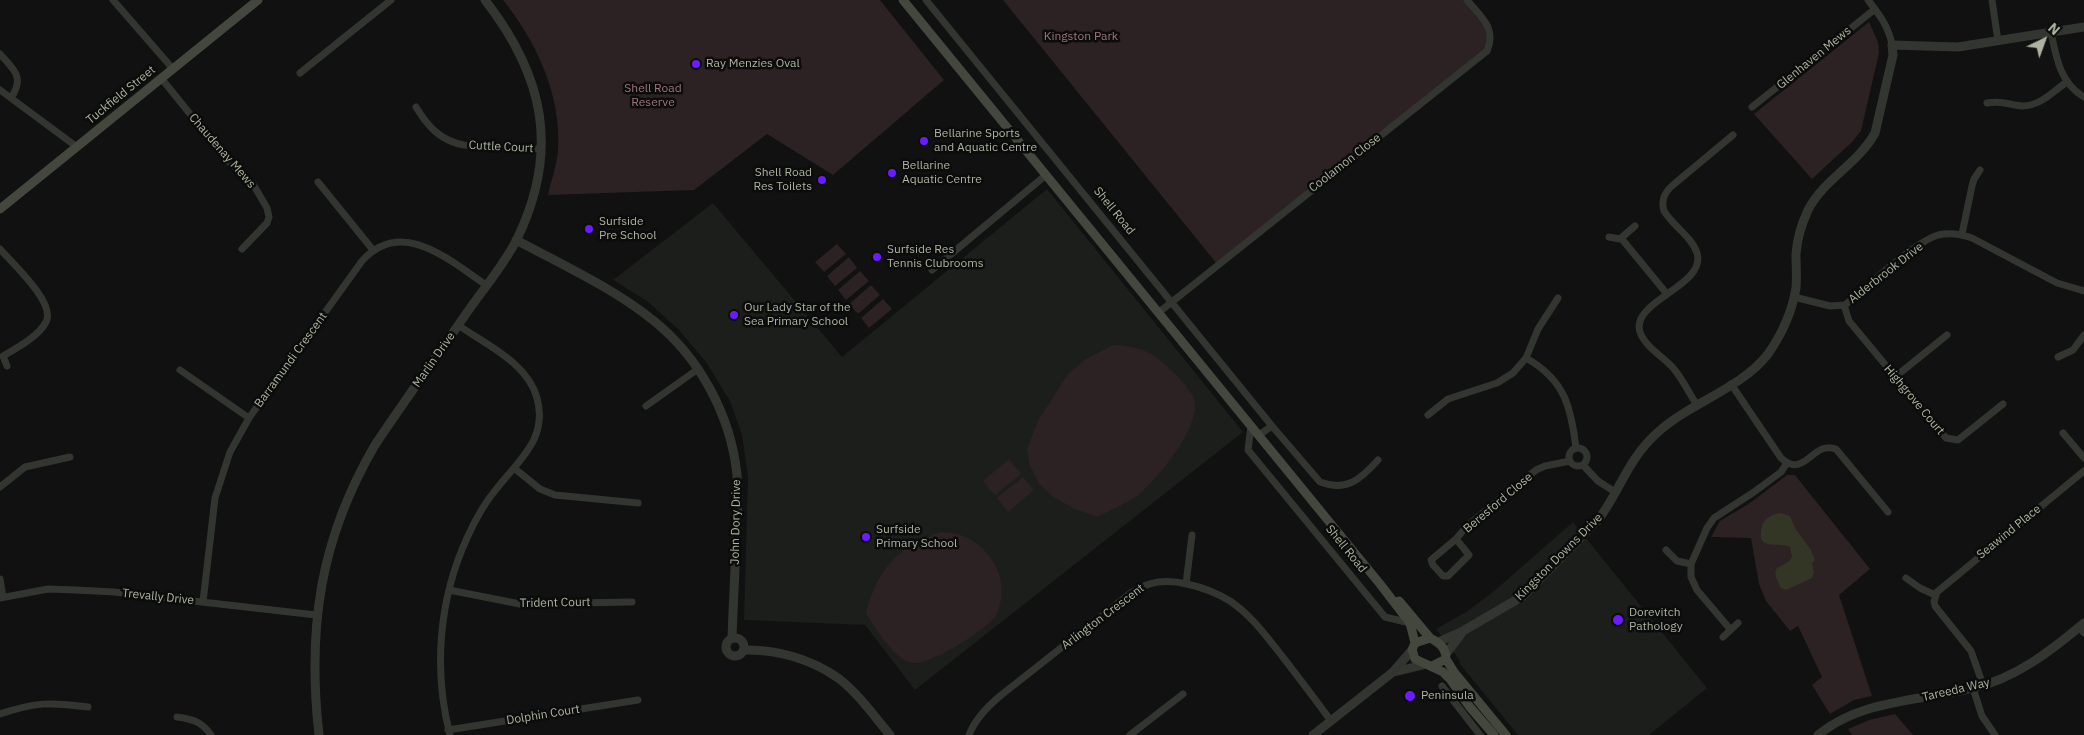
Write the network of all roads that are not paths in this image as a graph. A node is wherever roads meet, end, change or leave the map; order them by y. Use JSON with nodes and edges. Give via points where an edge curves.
{"nodes":[{"id":1,"x":113,"y":0,"type":"edge"},
{"id":2,"x":258,"y":0,"type":"edge"},
{"id":3,"x":391,"y":0,"type":"edge"},
{"id":4,"x":485,"y":0,"type":"edge"},
{"id":5,"x":903,"y":0,"type":"edge"},
{"id":6,"x":926,"y":0,"type":"edge"},
{"id":7,"x":1467,"y":0,"type":"edge"},
{"id":8,"x":1868,"y":0,"type":"edge"},
{"id":9,"x":1992,"y":0,"type":"edge"},
{"id":10,"x":1875,"y":9,"type":"junction"},
{"id":11,"x":2084,"y":27,"type":"edge"},
{"id":12,"x":2051,"y":32,"type":"junction"},
{"id":13,"x":1998,"y":40,"type":"junction"},
{"id":14,"x":1892,"y":45,"type":"junction"},
{"id":15,"x":0,"y":54,"type":"edge"},
{"id":16,"x":173,"y":69,"type":"junction"},
{"id":17,"x":300,"y":73,"type":"dead end"},
{"id":18,"x":161,"y":78,"type":"junction"},
{"id":19,"x":2067,"y":82,"type":"junction"},
{"id":20,"x":0,"y":90,"type":"edge"},
{"id":21,"x":2084,"y":97,"type":"edge"},
{"id":22,"x":11,"y":98,"type":"junction"},
{"id":23,"x":1987,"y":103,"type":"dead end"},
{"id":24,"x":416,"y":107,"type":"dead end"},
{"id":25,"x":1752,"y":107,"type":"dead end"},
{"id":26,"x":1733,"y":135,"type":"dead end"},
{"id":27,"x":77,"y":146,"type":"junction"},
{"id":28,"x":541,"y":149,"type":"junction"},
{"id":29,"x":1980,"y":170,"type":"dead end"},
{"id":30,"x":1046,"y":175,"type":"junction"},
{"id":31,"x":318,"y":182,"type":"dead end"},
{"id":32,"x":0,"y":208,"type":"edge"},
{"id":33,"x":1635,"y":226,"type":"dead end"},
{"id":34,"x":1962,"y":234,"type":"junction"},
{"id":35,"x":1608,"y":237,"type":"dead end"},
{"id":36,"x":1621,"y":238,"type":"junction"},
{"id":37,"x":516,"y":240,"type":"junction"},
{"id":38,"x":242,"y":248,"type":"dead end"},
{"id":39,"x":0,"y":250,"type":"edge"},
{"id":40,"x":372,"y":250,"type":"junction"},
{"id":41,"x":932,"y":270,"type":"dead end"},
{"id":42,"x":486,"y":284,"type":"junction"},
{"id":43,"x":2084,"y":291,"type":"edge"},
{"id":44,"x":1667,"y":294,"type":"junction"},
{"id":45,"x":1794,"y":297,"type":"junction"},
{"id":46,"x":1558,"y":298,"type":"dead end"},
{"id":47,"x":1172,"y":300,"type":"junction"},
{"id":48,"x":1844,"y":305,"type":"junction"},
{"id":49,"x":1158,"y":313,"type":"junction"},
{"id":50,"x":458,"y":325,"type":"junction"},
{"id":51,"x":1947,"y":335,"type":"dead end"},
{"id":52,"x":2084,"y":336,"type":"edge"},
{"id":53,"x":2058,"y":357,"type":"dead end"},
{"id":54,"x":1526,"y":358,"type":"junction"},
{"id":55,"x":7,"y":366,"type":"dead end"},
{"id":56,"x":698,"y":369,"type":"junction"},
{"id":57,"x":180,"y":370,"type":"dead end"},
{"id":58,"x":1895,"y":377,"type":"junction"},
{"id":59,"x":1731,"y":384,"type":"junction"},
{"id":60,"x":2003,"y":404,"type":"dead end"},
{"id":61,"x":1696,"y":405,"type":"junction"},
{"id":62,"x":646,"y":406,"type":"dead end"},
{"id":63,"x":1428,"y":415,"type":"dead end"},
{"id":64,"x":249,"y":418,"type":"junction"},
{"id":65,"x":1251,"y":426,"type":"junction"},
{"id":66,"x":1272,"y":426,"type":"junction"},
{"id":67,"x":2063,"y":433,"type":"dead end"},
{"id":68,"x":1259,"y":435,"type":"junction"},
{"id":69,"x":1576,"y":448,"type":"junction"},
{"id":70,"x":70,"y":457,"type":"dead end"},
{"id":71,"x":2084,"y":458,"type":"edge"},
{"id":72,"x":1378,"y":460,"type":"dead end"},
{"id":73,"x":1570,"y":461,"type":"junction"},
{"id":74,"x":1787,"y":464,"type":"junction"},
{"id":75,"x":1583,"y":465,"type":"junction"},
{"id":76,"x":514,"y":468,"type":"junction"},
{"id":77,"x":2084,"y":471,"type":"edge"},
{"id":78,"x":0,"y":487,"type":"edge"},
{"id":79,"x":1615,"y":492,"type":"junction"},
{"id":80,"x":638,"y":503,"type":"dead end"},
{"id":81,"x":1888,"y":512,"type":"dead end"},
{"id":82,"x":1192,"y":535,"type":"dead end"},
{"id":83,"x":1456,"y":539,"type":"junction"},
{"id":84,"x":1666,"y":550,"type":"dead end"},
{"id":85,"x":1691,"y":564,"type":"junction"},
{"id":86,"x":1906,"y":578,"type":"dead end"},
{"id":87,"x":0,"y":579,"type":"edge"},
{"id":88,"x":1186,"y":584,"type":"junction"},
{"id":89,"x":1380,"y":584,"type":"junction"},
{"id":90,"x":449,"y":590,"type":"junction"},
{"id":91,"x":1935,"y":595,"type":"junction"},
{"id":92,"x":2,"y":597,"type":"edge"},
{"id":93,"x":203,"y":602,"type":"junction"},
{"id":94,"x":632,"y":602,"type":"dead end"},
{"id":95,"x":316,"y":616,"type":"junction"},
{"id":96,"x":1410,"y":623,"type":"junction"},
{"id":97,"x":1738,"y":623,"type":"dead end"},
{"id":98,"x":2082,"y":628,"type":"edge"},
{"id":99,"x":1730,"y":629,"type":"junction"},
{"id":100,"x":1463,"y":631,"type":"junction"},
{"id":101,"x":1723,"y":637,"type":"dead end"},
{"id":102,"x":732,"y":638,"type":"junction"},
{"id":103,"x":1434,"y":640,"type":"junction"},
{"id":104,"x":1413,"y":647,"type":"junction"},
{"id":105,"x":744,"y":650,"type":"junction"},
{"id":106,"x":1446,"y":656,"type":"junction"},
{"id":107,"x":1428,"y":666,"type":"junction"},
{"id":108,"x":1393,"y":672,"type":"junction"},
{"id":109,"x":1442,"y":686,"type":"dead end"},
{"id":110,"x":1984,"y":686,"type":"junction"},
{"id":111,"x":1973,"y":688,"type":"junction"},
{"id":112,"x":1183,"y":694,"type":"dead end"},
{"id":113,"x":638,"y":700,"type":"dead end"},
{"id":114,"x":88,"y":707,"type":"dead end"},
{"id":115,"x":0,"y":714,"type":"edge"},
{"id":116,"x":178,"y":717,"type":"dead end"},
{"id":117,"x":1332,"y":721,"type":"junction"},
{"id":118,"x":449,"y":733,"type":"edge"},
{"id":119,"x":211,"y":735,"type":"edge"},
{"id":120,"x":319,"y":735,"type":"edge"},
{"id":121,"x":890,"y":735,"type":"edge"},
{"id":122,"x":970,"y":735,"type":"edge"},
{"id":123,"x":1130,"y":735,"type":"edge"},
{"id":124,"x":1313,"y":735,"type":"edge"},
{"id":125,"x":1480,"y":735,"type":"edge"},
{"id":126,"x":1494,"y":735,"type":"edge"},
{"id":127,"x":1506,"y":735,"type":"edge"},
{"id":128,"x":1818,"y":735,"type":"edge"},
{"id":129,"x":1995,"y":735,"type":"edge"}],
"edges":[{"from":1,"to":16,"type":"street"},
{"from":2,"to":16,"type":"main road","name":"Tuckfield Street"},
{"from":3,"to":17,"type":"street"},
{"from":4,"to":28,"type":"street","name":"Marlin Drive","via":[[520,51],[530,74],[541,116]]},
{"from":5,"to":30,"type":"main road","name":"Shell Road"},
{"from":6,"to":47,"type":"street","name":"Shell Road"},
{"from":7,"to":47,"type":"street","name":"Coolamon Close","via":[[1488,25],[1491,38],[1487,51]]},
{"from":8,"to":10,"type":"street","name":"Kingston Downs Drive"},
{"from":9,"to":13,"type":"street"},
{"from":10,"to":14,"type":"street","name":"Kingston Downs Drive","via":[[1888,29]]},
{"from":10,"to":25,"type":"street","name":"Glenhaven Mews"},
{"from":11,"to":12,"type":"street"},
{"from":12,"to":13,"type":"street"},
{"from":12,"to":19,"type":"street","via":[[2056,59]]},
{"from":13,"to":14,"type":"street","via":[[1958,47]]},
{"from":14,"to":45,"type":"street","name":"Kingston Downs Drive","via":[[1893,55],[1875,134],[1869,144],[1832,178],[1807,212],[1796,252]]},
{"from":15,"to":22,"type":"street","via":[[17,75],[18,88]]},
{"from":16,"to":18,"type":"main road","name":"Tuckfield Street"},
{"from":18,"to":27,"type":"main road","name":"Tuckfield Street"},
{"from":18,"to":38,"type":"street","name":"Chaudenay Mews","via":[[229,162],[253,184],[267,208],[267,223]]},
{"from":19,"to":21,"type":"street"},
{"from":19,"to":23,"type":"street","via":[[2034,104],[2021,106],[2000,100]]},
{"from":20,"to":22,"type":"street"},
{"from":22,"to":27,"type":"street"},
{"from":24,"to":28,"type":"street","name":"Cuttle Court","via":[[432,130],[452,143]]},
{"from":26,"to":44,"type":"street","via":[[1672,185],[1665,195],[1664,211],[1692,244],[1698,258],[1693,274]]},
{"from":27,"to":32,"type":"main road","name":"Tuckfield Street"},
{"from":28,"to":37,"type":"street","name":"Marlin Drive","via":[[532,201]]},
{"from":29,"to":34,"type":"street","via":[[1972,186]]},
{"from":30,"to":41,"type":"street"},
{"from":30,"to":49,"type":"main road","name":"Shell Road"},
{"from":31,"to":40,"type":"street"},
{"from":33,"to":36,"type":"street"},
{"from":34,"to":43,"type":"street","name":"Alderbrook Drive","via":[[2057,283]]},
{"from":34,"to":48,"type":"street","name":"Alderbrook Drive","via":[[1940,235],[1920,244]]},
{"from":35,"to":36,"type":"street"},
{"from":36,"to":44,"type":"street"},
{"from":37,"to":42,"type":"street","name":"Marlin Drive"},
{"from":37,"to":56,"type":"street","name":"John Dory Drive","via":[[638,309],[656,322]]},
{"from":39,"to":55,"type":"street","via":[[43,298],[48,311],[47,321],[39,332],[3,356]]},
{"from":40,"to":42,"type":"street","via":[[405,241],[421,244]]},
{"from":40,"to":64,"type":"street","name":"Barramundi Crescent"},
{"from":42,"to":50,"type":"street","name":"Marlin Drive"},
{"from":44,"to":61,"type":"street","via":[[1644,314],[1640,332],[1674,369]]},
{"from":45,"to":48,"type":"street","name":"Alderbrook Drive","via":[[1830,306]]},
{"from":45,"to":59,"type":"street","name":"Kingston Downs Drive","via":[[1781,334],[1766,356]]},
{"from":46,"to":54,"type":"street","via":[[1538,328]]},
{"from":47,"to":49,"type":"street","name":"Coolamon Close"},
{"from":47,"to":66,"type":"street","name":"Shell Road"},
{"from":48,"to":58,"type":"street","name":"Highgrove Court","via":[[1849,321]]},
{"from":49,"to":65,"type":"main road","name":"Shell Road"},
{"from":50,"to":76,"type":"street","via":[[524,373],[538,399],[538,427],[529,451]]},
{"from":50,"to":95,"type":"street","name":"Marlin Drive","via":[[360,472],[326,561]]},
{"from":51,"to":58,"type":"street"},
{"from":52,"to":53,"type":"street","via":[[2073,350]]},
{"from":54,"to":63,"type":"street","via":[[1505,379],[1448,399]]},
{"from":54,"to":69,"type":"street","via":[[1560,386],[1572,418]]},
{"from":56,"to":62,"type":"street"},
{"from":56,"to":102,"type":"street","name":"John Dory Drive","via":[[721,412],[734,453],[737,476]]},
{"from":57,"to":64,"type":"street"},
{"from":58,"to":60,"type":"street","name":"Highgrove Court","via":[[1949,440],[1963,437]]},
{"from":59,"to":61,"type":"street","name":"Kingston Downs Drive"},
{"from":59,"to":74,"type":"street"},
{"from":61,"to":79,"type":"street","name":"Kingston Downs Drive","via":[[1658,432],[1641,449]]},
{"from":64,"to":93,"type":"street","name":"Barramundi Crescent","via":[[233,444],[215,498]]},
{"from":65,"to":68,"type":"main road","name":"Shell Road"},
{"from":65,"to":96,"type":"street","name":"Shell Road","via":[[1248,450],[1385,617]]},
{"from":66,"to":68,"type":"street"},
{"from":66,"to":72,"type":"street","name":"Shell Road","via":[[1320,482],[1330,486],[1352,483],[1365,475]]},
{"from":67,"to":71,"type":"street"},
{"from":68,"to":89,"type":"main road","name":"Shell Road"},
{"from":69,"to":73,"type":"street","via":[[1570,454]]},
{"from":69,"to":75,"type":"street","via":[[1584,450],[1587,456]]},
{"from":70,"to":78,"type":"street","via":[[25,467]]},
{"from":73,"to":75,"type":"street","via":[[1576,466]]},
{"from":73,"to":83,"type":"street","name":"Beresford Close","via":[[1536,470],[1467,526]]},
{"from":74,"to":81,"type":"street","via":[[1801,464],[1828,446],[1836,449]]},
{"from":74,"to":85,"type":"street","via":[[1754,492],[1714,518]]},
{"from":75,"to":79,"type":"street","via":[[1598,481]]},
{"from":76,"to":80,"type":"street","via":[[555,495]]},
{"from":76,"to":90,"type":"street","via":[[488,500],[475,523],[458,559]]},
{"from":77,"to":91,"type":"street","name":"Seawind Place"},
{"from":79,"to":100,"type":"street","name":"Kingston Downs Drive","via":[[1598,520],[1523,596]]},
{"from":82,"to":88,"type":"street"},
{"from":83,"to":83,"type":"street","name":"Beresford Close","via":[[1469,555],[1448,576],[1443,576],[1431,560]]},
{"from":84,"to":85,"type":"street","via":[[1677,562]]},
{"from":85,"to":99,"type":"street","via":[[1691,577],[1697,590]]},
{"from":86,"to":91,"type":"street"},
{"from":87,"to":92,"type":"street"},
{"from":88,"to":117,"type":"street","name":"Arlington Crescent","via":[[1228,600],[1252,619]]},
{"from":88,"to":122,"type":"street","name":"Arlington Crescent","via":[[1155,581],[1132,592],[987,707]]},
{"from":89,"to":96,"type":"main road","name":"Shell Road"},
{"from":89,"to":103,"type":"main road","name":"Shell Road"},
{"from":90,"to":94,"type":"street","name":"Trident Court","via":[[520,604]]},
{"from":90,"to":118,"type":"street","via":[[440,658]]},
{"from":91,"to":110,"type":"street","via":[[1935,606],[1970,651]]},
{"from":92,"to":93,"type":"street","name":"Trevally Drive","via":[[48,589]]},
{"from":93,"to":95,"type":"street","name":"Trevally Drive"},
{"from":95,"to":120,"type":"street","name":"Marlin Drive","via":[[314,692]]},
{"from":96,"to":104,"type":"main road","name":"Shell Road"},
{"from":97,"to":99,"type":"street"},
{"from":98,"to":110,"type":"street","name":"Tareeda Way","via":[[2025,666]]},
{"from":99,"to":101,"type":"street"},
{"from":100,"to":103,"type":"street","name":"Kingston Downs Drive"},
{"from":100,"to":106,"type":"street","name":"Kingston Downs Drive"},
{"from":102,"to":105,"type":"street","via":[[740,639]]},
{"from":102,"to":105,"type":"street","via":[[726,646],[729,654],[736,656]]},
{"from":103,"to":104,"type":"main road"},
{"from":103,"to":106,"type":"main road","name":"Shell Road"},
{"from":104,"to":107,"type":"main road","via":[[1415,659]]},
{"from":104,"to":108,"type":"street"},
{"from":105,"to":121,"type":"street","via":[[772,650],[817,666],[838,678]]},
{"from":106,"to":107,"type":"main road"},
{"from":106,"to":127,"type":"main road","via":[[1454,672]]},
{"from":107,"to":108,"type":"street"},
{"from":107,"to":126,"type":"main road","via":[[1450,679]]},
{"from":108,"to":117,"type":"street"},
{"from":109,"to":125,"type":"street"},
{"from":110,"to":111,"type":"street","name":"Tareeda Way"},
{"from":111,"to":128,"type":"street","name":"Tareeda Way","via":[[1869,708],[1836,722]]},
{"from":111,"to":129,"type":"street","via":[[1982,716]]},
{"from":112,"to":123,"type":"street"},
{"from":113,"to":118,"type":"street","name":"Dolphin Court"},
{"from":114,"to":115,"type":"street","via":[[36,704]]},
{"from":116,"to":119,"type":"street","via":[[192,719]]},
{"from":117,"to":124,"type":"street"}]}
